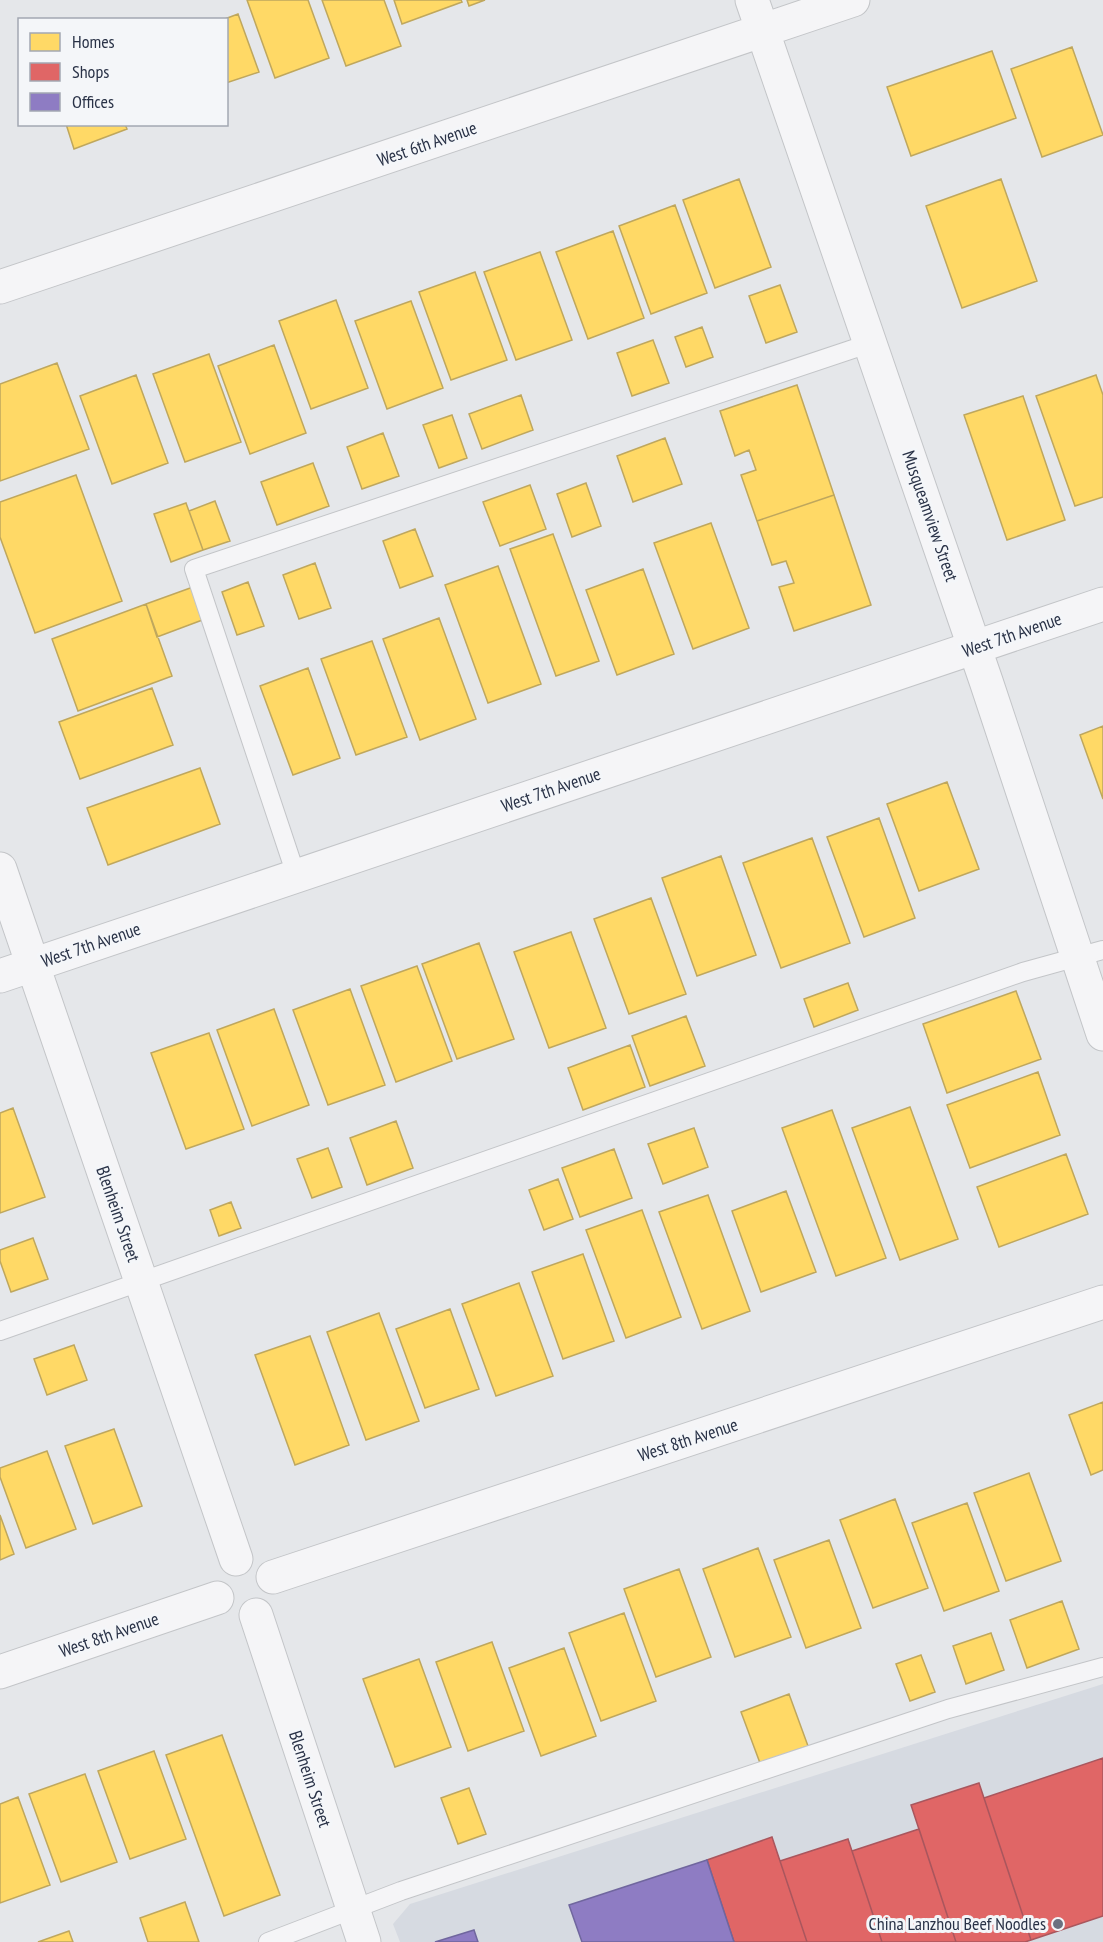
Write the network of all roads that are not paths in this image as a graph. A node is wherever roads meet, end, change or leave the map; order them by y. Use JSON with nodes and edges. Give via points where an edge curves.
{"nodes":[{"id":1,"x":752,"y":0,"type":"edge"},
{"id":2,"x":854,"y":0,"type":"edge"},
{"id":3,"x":762,"y":31,"type":"junction"},
{"id":4,"x":0,"y":287,"type":"edge"},
{"id":5,"x":871,"y":343,"type":"junction"},
{"id":6,"x":1103,"y":604,"type":"edge"},
{"id":7,"x":975,"y":648,"type":"junction"},
{"id":8,"x":0,"y":869,"type":"edge"},
{"id":9,"x":296,"y":875,"type":"junction"},
{"id":10,"x":1090,"y":954,"type":"edge"},
{"id":11,"x":32,"y":966,"type":"junction"},
{"id":12,"x":0,"y":976,"type":"edge"},
{"id":13,"x":1103,"y":1034,"type":"edge"},
{"id":14,"x":141,"y":1282,"type":"junction"},
{"id":15,"x":1103,"y":1302,"type":"edge"},
{"id":16,"x":0,"y":1331,"type":"edge"},
{"id":17,"x":236,"y":1559,"type":"junction"},
{"id":18,"x":273,"y":1577,"type":"junction"},
{"id":19,"x":217,"y":1598,"type":"junction"},
{"id":20,"x":256,"y":1615,"type":"junction"},
{"id":21,"x":1103,"y":1666,"type":"edge"},
{"id":22,"x":0,"y":1672,"type":"edge"},
{"id":23,"x":354,"y":1910,"type":"junction"},
{"id":24,"x":268,"y":1942,"type":"edge"},
{"id":25,"x":364,"y":1942,"type":"edge"}],
"edges":[{"from":1,"to":3,"type":"street","name":"Musqueamview Street"},
{"from":2,"to":3,"type":"street","name":"West 6th Avenue"},
{"from":3,"to":4,"type":"street","name":"West 6th Avenue"},
{"from":3,"to":5,"type":"street","name":"Musqueamview Street"},
{"from":5,"to":7,"type":"street","name":"Musqueamview Street"},
{"from":5,"to":9,"type":"lane","via":[[194,569]]},
{"from":6,"to":7,"type":"street","name":"West 7th Avenue"},
{"from":7,"to":9,"type":"street","name":"West 7th Avenue"},
{"from":7,"to":10,"type":"street","name":"Musqueamview Street"},
{"from":8,"to":11,"type":"street","name":"Blenheim Street"},
{"from":9,"to":11,"type":"street","name":"West 7th Avenue"},
{"from":10,"to":13,"type":"street","name":"Musqueamview Street"},
{"from":10,"to":14,"type":"lane","via":[[1023,972]]},
{"from":11,"to":12,"type":"street","name":"West 7th Avenue"},
{"from":11,"to":14,"type":"street","name":"Blenheim Street"},
{"from":14,"to":16,"type":"lane"},
{"from":14,"to":17,"type":"street","name":"Blenheim Street"},
{"from":15,"to":18,"type":"street","name":"West 8th Avenue"},
{"from":17,"to":18,"type":"street","via":[[245,1557],[262,1563]]},
{"from":17,"to":19,"type":"street","via":[[227,1563],[217,1579]]},
{"from":18,"to":20,"type":"street","via":[[274,1595],[264,1611]]},
{"from":19,"to":20,"type":"street","via":[[237,1616]]},
{"from":19,"to":22,"type":"street","name":"West 8th Avenue"},
{"from":20,"to":23,"type":"street","name":"Blenheim Street"},
{"from":21,"to":23,"type":"lane","via":[[948,1709]]},
{"from":23,"to":24,"type":"lane"},
{"from":23,"to":25,"type":"street","name":"Blenheim Street"}]}
